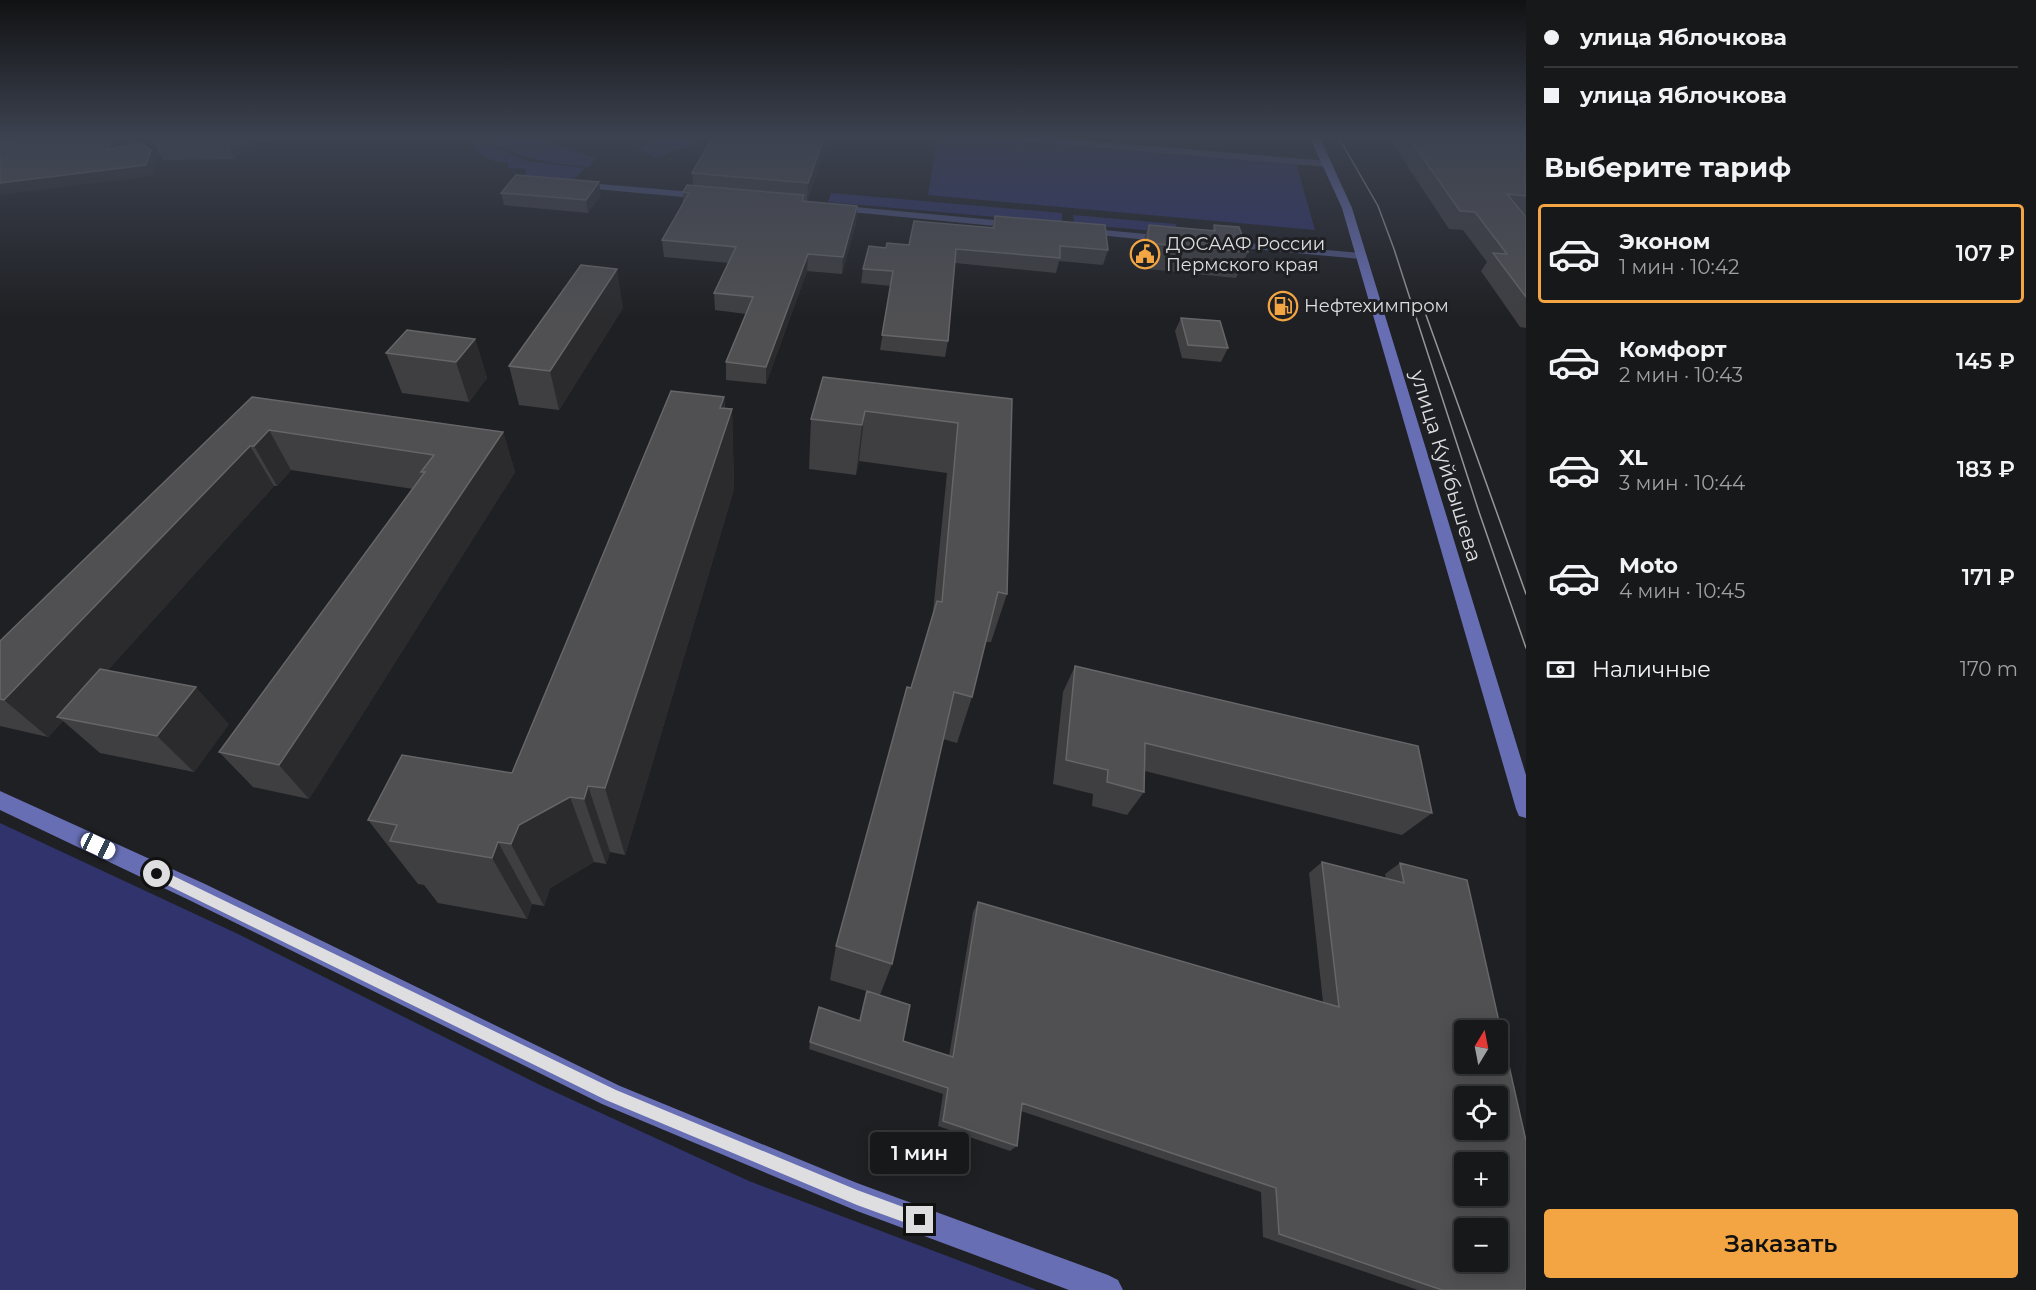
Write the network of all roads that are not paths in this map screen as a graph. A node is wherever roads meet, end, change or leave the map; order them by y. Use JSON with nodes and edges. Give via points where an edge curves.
{"nodes":[{"id":1,"x":1344,"y":198,"type":"edge"},
{"id":2,"x":825,"y":207,"type":"edge"},
{"id":3,"x":1033,"y":226,"type":"edge"},
{"id":4,"x":1068,"y":230,"type":"edge"},
{"id":5,"x":1178,"y":240,"type":"edge"},
{"id":6,"x":1212,"y":243,"type":"edge"},
{"id":7,"x":1361,"y":256,"type":"junction"},
{"id":8,"x":0,"y":800,"type":"edge"},
{"id":9,"x":1526,"y":809,"type":"edge"},
{"id":10,"x":1108,"y":1290,"type":"edge"}],
"edges":[{"from":1,"to":7,"type":"main road","name":"улица Куйбышева"},
{"from":2,"to":3,"type":"street"},
{"from":4,"to":5,"type":"street"},
{"from":6,"to":7,"type":"street"},
{"from":7,"to":9,"type":"main road","name":"улица Куйбышева"},
{"from":8,"to":10,"type":"main road","via":[[611,1095],[857,1197]]}]}
